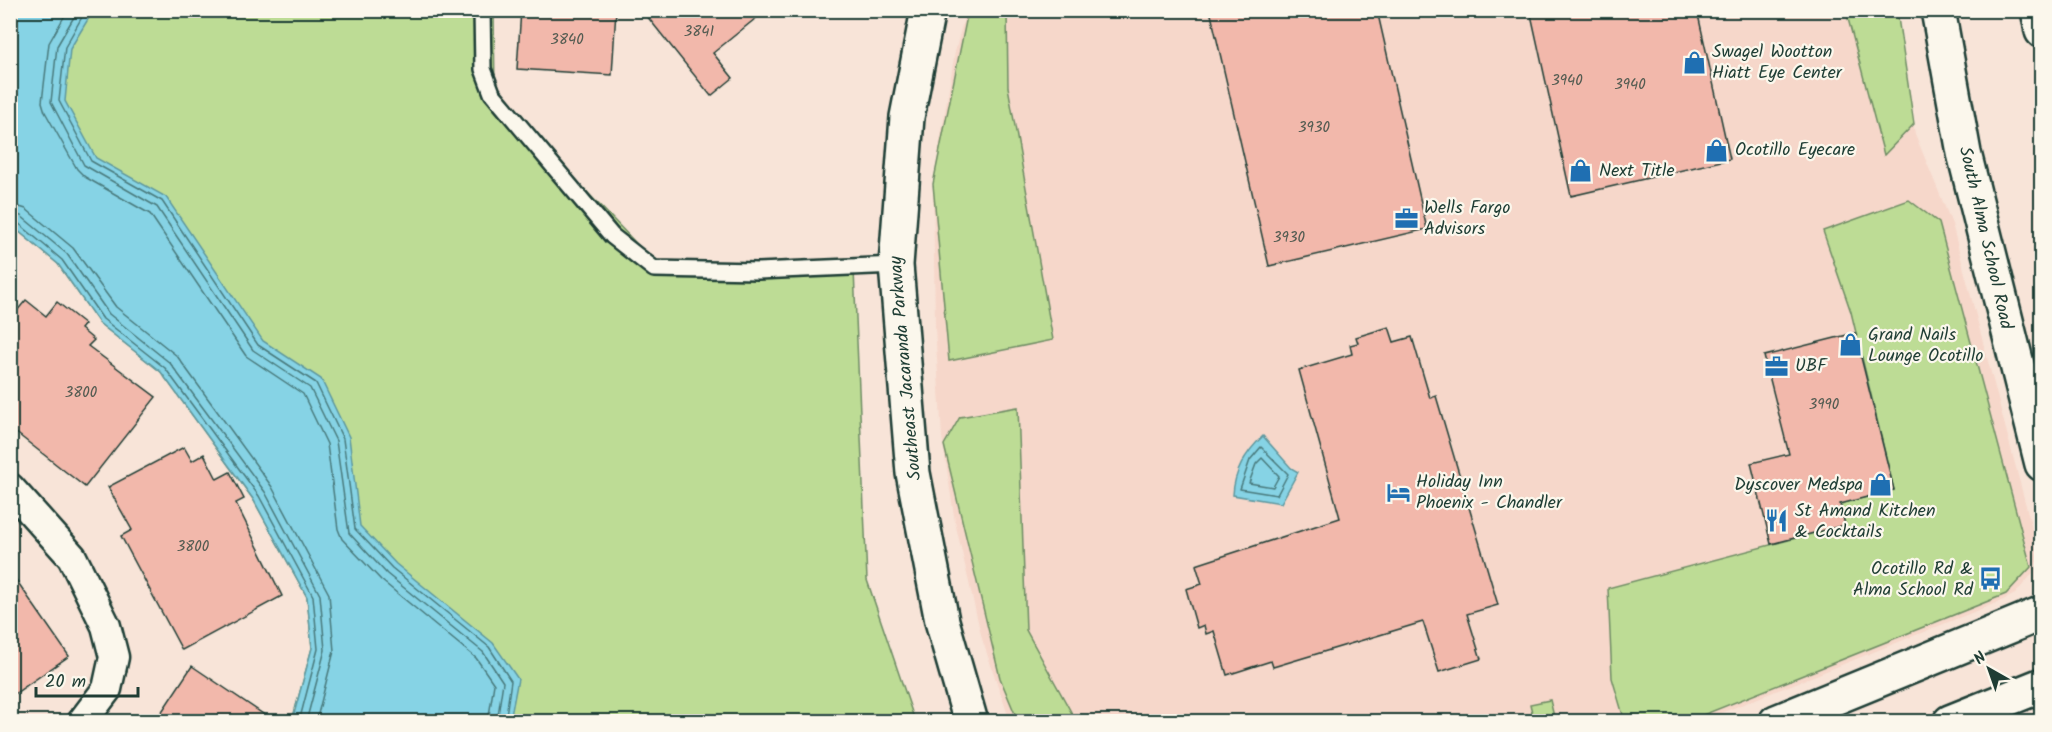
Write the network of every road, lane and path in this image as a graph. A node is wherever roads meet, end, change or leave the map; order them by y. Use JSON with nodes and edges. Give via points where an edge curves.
{"nodes":[{"id":1,"x":482,"y":10,"type":"edge"},
{"id":2,"x":928,"y":10,"type":"edge"},
{"id":3,"x":1938,"y":10,"type":"edge"},
{"id":4,"x":2038,"y":10,"type":"edge"},
{"id":5,"x":2042,"y":31,"type":"edge"},
{"id":6,"x":896,"y":265,"type":"junction"},
{"id":7,"x":2042,"y":464,"type":"edge"},
{"id":8,"x":10,"y":488,"type":"edge"},
{"id":9,"x":2042,"y":614,"type":"edge"},
{"id":10,"x":2042,"y":685,"type":"edge"},
{"id":11,"x":82,"y":722,"type":"edge"},
{"id":12,"x":971,"y":722,"type":"edge"},
{"id":13,"x":1776,"y":722,"type":"edge"},
{"id":14,"x":1950,"y":722,"type":"edge"}],
"edges":[{"from":1,"to":6,"type":"lane","via":[[483,69],[492,93],[612,236],[654,268],[758,272]]},
{"from":2,"to":6,"type":"main road","name":"Southeast Jacaranda Parkway","via":[[907,117]]},
{"from":3,"to":7,"type":"main road","name":"South Alma School Road","via":[[1964,153]]},
{"from":4,"to":5,"type":"main road"},
{"from":6,"to":12,"type":"main road","name":"Southeast Jacaranda Parkway","via":[[913,473],[942,621]]},
{"from":8,"to":11,"type":"street","via":[[72,557],[106,626],[114,657],[107,689]]},
{"from":9,"to":13,"type":"main road"},
{"from":10,"to":14,"type":"main road"}]}
